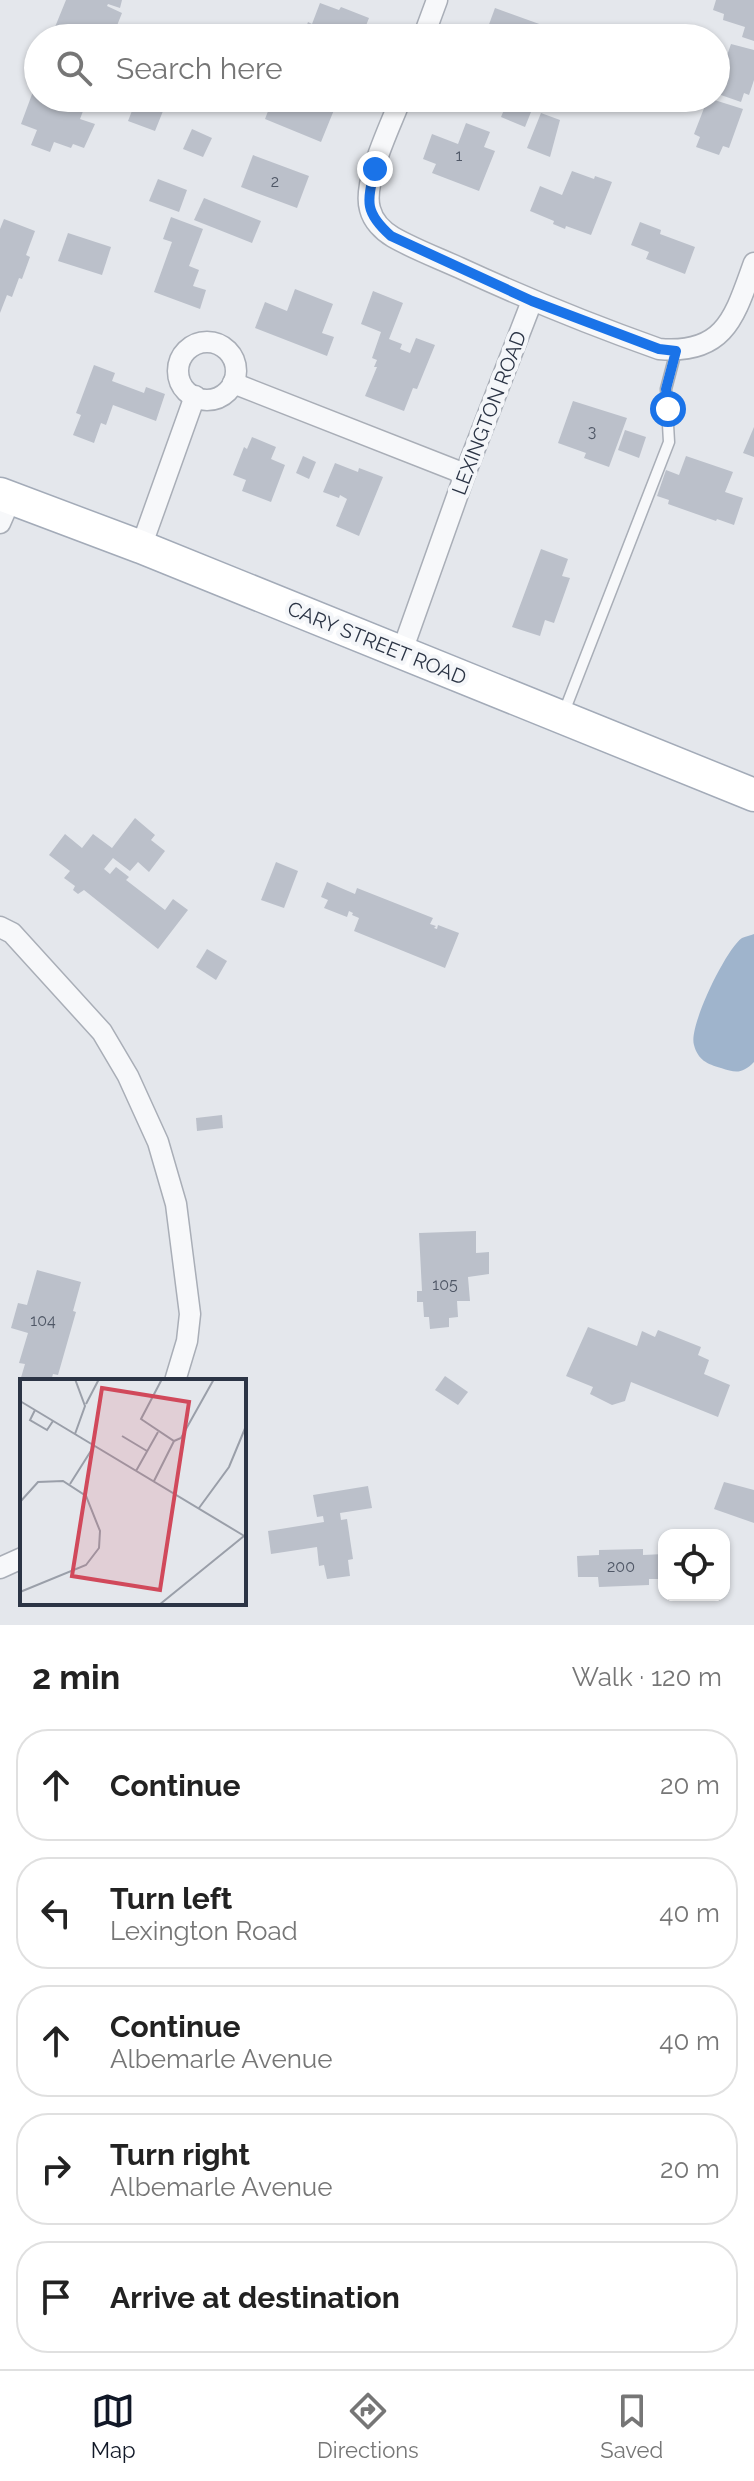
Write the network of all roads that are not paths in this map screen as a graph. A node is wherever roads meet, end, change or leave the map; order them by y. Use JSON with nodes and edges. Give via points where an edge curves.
{"nodes":[{"id":1,"x":437,"y":0,"type":"edge"},
{"id":2,"x":428,"y":24,"type":"edge"},
{"id":3,"x":396,"y":112,"type":"edge"},
{"id":4,"x":754,"y":263,"type":"edge"},
{"id":5,"x":532,"y":301,"type":"junction"},
{"id":6,"x":676,"y":351,"type":"junction"},
{"id":7,"x":233,"y":383,"type":"junction"},
{"id":8,"x":195,"y":396,"type":"junction"},
{"id":9,"x":465,"y":474,"type":"junction"},
{"id":10,"x":4,"y":505,"type":"edge"},
{"id":11,"x":141,"y":547,"type":"junction"},
{"id":12,"x":401,"y":654,"type":"junction"},
{"id":13,"x":562,"y":718,"type":"junction"},
{"id":14,"x":754,"y":795,"type":"edge"},
{"id":15,"x":0,"y":927,"type":"edge"},
{"id":16,"x":176,"y":1379,"type":"edge"},
{"id":17,"x":20,"y":1559,"type":"edge"},
{"id":18,"x":0,"y":1568,"type":"edge"}],
"edges":[{"from":1,"to":2,"type":"street"},
{"from":3,"to":5,"type":"street","via":[[368,198],[377,224],[391,236]]},
{"from":4,"to":6,"type":"street","via":[[735,316],[721,334]]},
{"from":5,"to":6,"type":"street"},
{"from":5,"to":9,"type":"street","name":"LEXINGTON ROAD"},
{"from":6,"to":13,"type":"lane","via":[[666,389],[669,442]]},
{"from":7,"to":8,"type":"street","via":[[214,399]]},
{"from":7,"to":8,"type":"street","via":[[236,364],[231,354],[223,346],[201,343],[191,347],[179,365],[184,387]]},
{"from":7,"to":9,"type":"street"},
{"from":8,"to":11,"type":"street"},
{"from":9,"to":12,"type":"street","name":"LEXINGTON ROAD"},
{"from":10,"to":11,"type":"main road","name":"CARY STREET ROAD"},
{"from":11,"to":12,"type":"main road","name":"CARY STREET ROAD"},
{"from":12,"to":13,"type":"main road","name":"CARY STREET ROAD"},
{"from":13,"to":14,"type":"main road","name":"CARY STREET ROAD"},
{"from":15,"to":16,"type":"street","via":[[12,933],[102,1032],[158,1142],[176,1204],[190,1314]]},
{"from":17,"to":18,"type":"street"}]}
